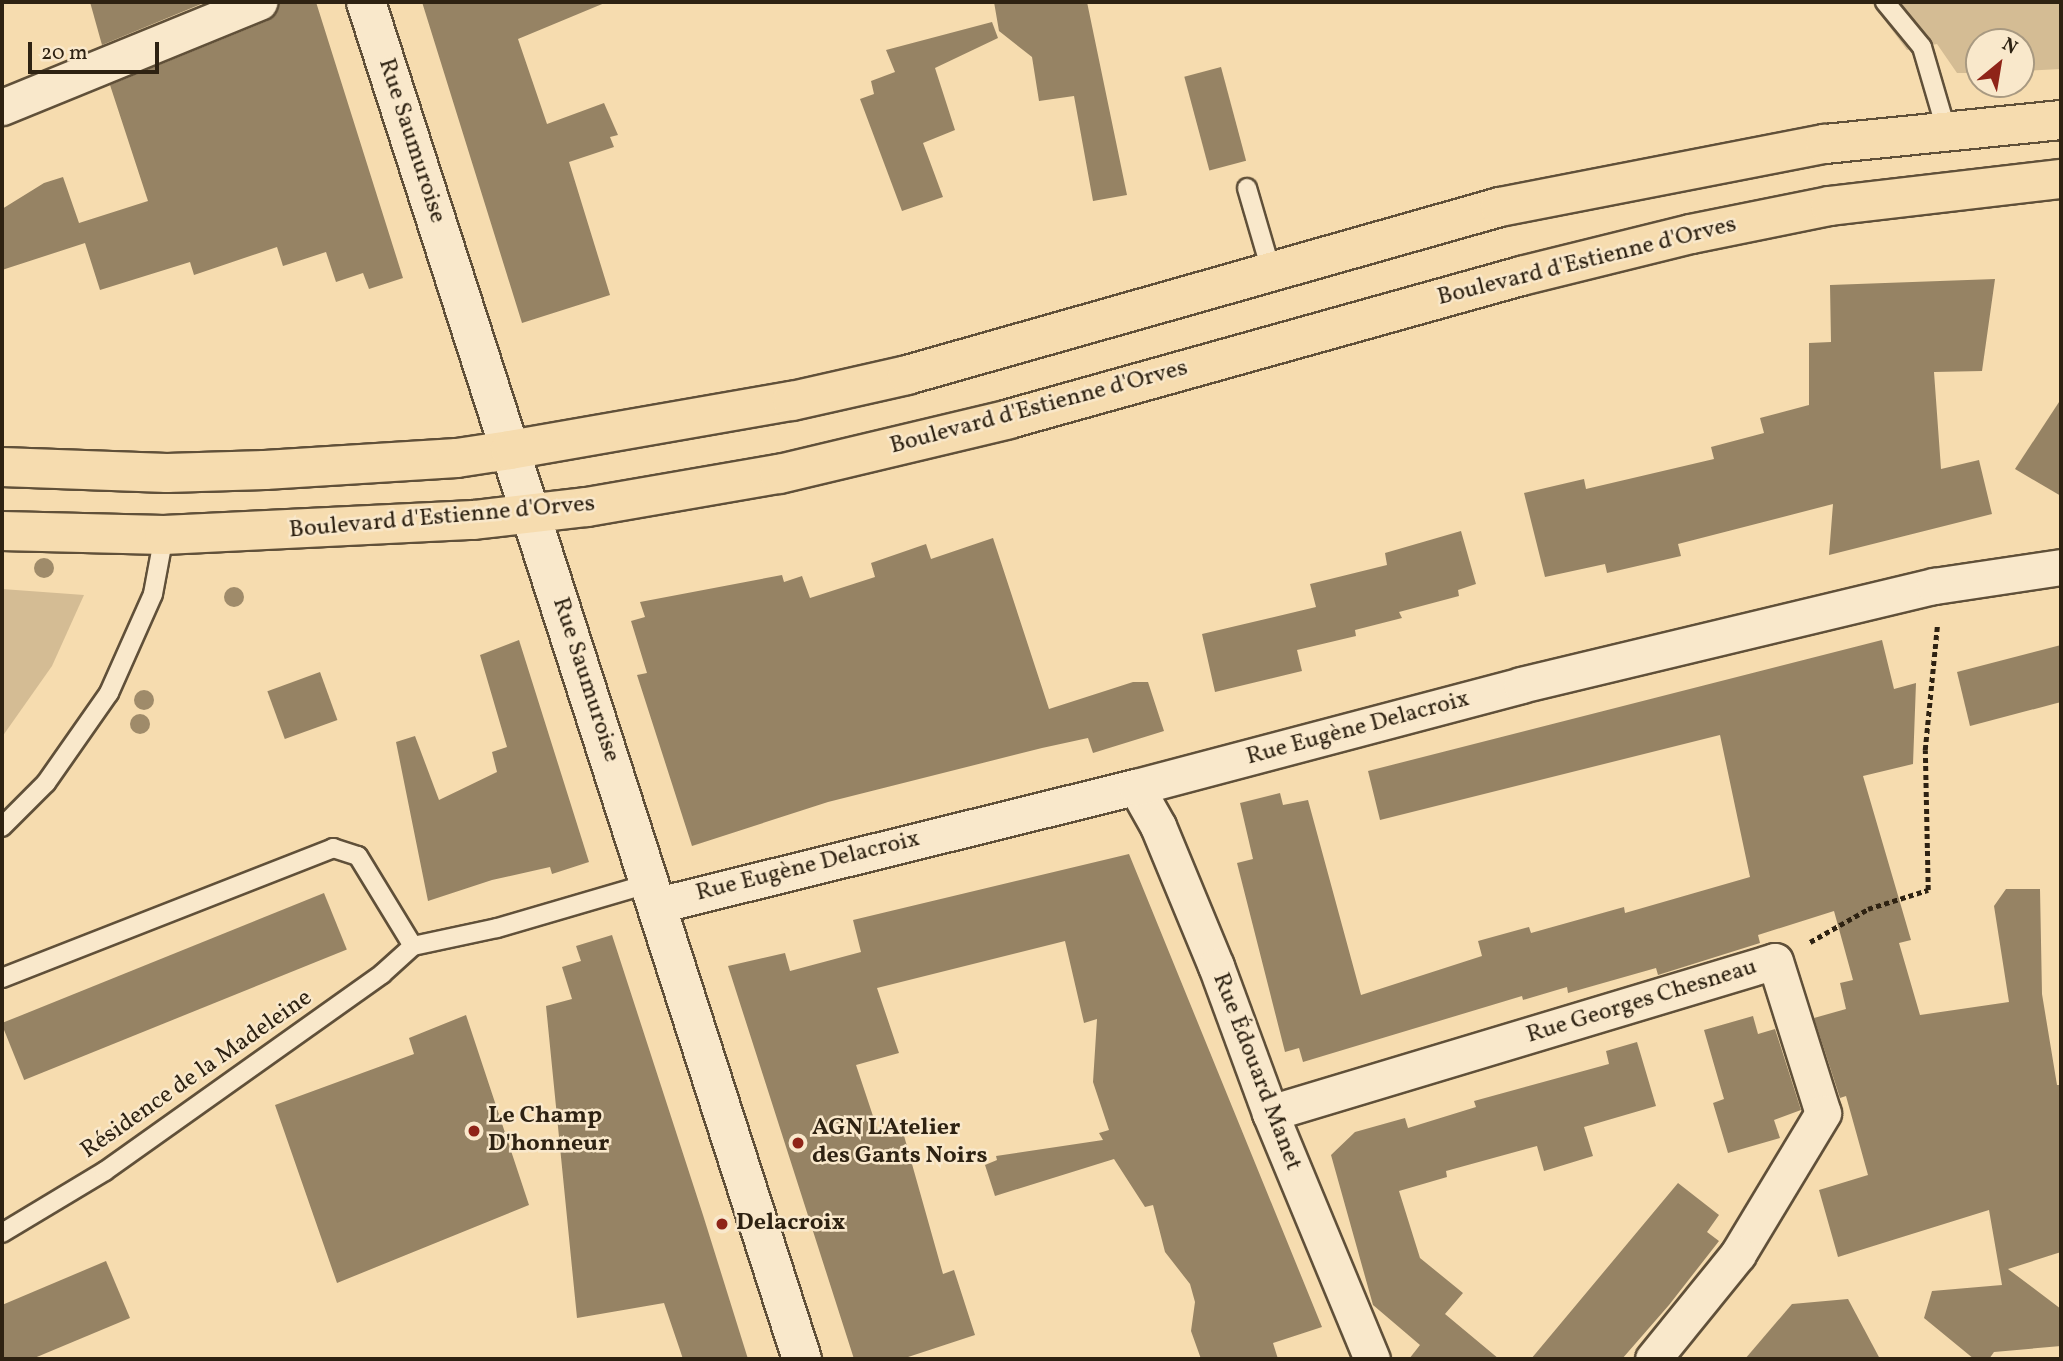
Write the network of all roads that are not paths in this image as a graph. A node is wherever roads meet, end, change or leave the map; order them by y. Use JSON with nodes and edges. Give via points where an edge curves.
{"nodes":[{"id":1,"x":259,"y":2,"type":"edge"},
{"id":2,"x":366,"y":2,"type":"edge"},
{"id":3,"x":1885,"y":2,"type":"edge"},
{"id":4,"x":2,"y":107,"type":"edge"},
{"id":5,"x":2061,"y":120,"type":"edge"},
{"id":6,"x":1946,"y":129,"type":"junction"},
{"id":7,"x":2061,"y":179,"type":"edge"},
{"id":8,"x":1247,"y":188,"type":"dead end"},
{"id":9,"x":1271,"y":270,"type":"junction"},
{"id":10,"x":510,"y":450,"type":"junction"},
{"id":11,"x":2,"y":467,"type":"edge"},
{"id":12,"x":531,"y":513,"type":"junction"},
{"id":13,"x":2,"y":531,"type":"edge"},
{"id":14,"x":164,"y":535,"type":"junction"},
{"id":15,"x":2061,"y":567,"type":"edge"},
{"id":16,"x":1136,"y":787,"type":"junction"},
{"id":17,"x":2,"y":827,"type":"edge"},
{"id":18,"x":655,"y":894,"type":"junction"},
{"id":19,"x":413,"y":946,"type":"junction"},
{"id":20,"x":2,"y":978,"type":"edge"},
{"id":21,"x":1270,"y":1113,"type":"junction"},
{"id":22,"x":2,"y":1233,"type":"edge"},
{"id":23,"x":802,"y":1359,"type":"edge"},
{"id":24,"x":1372,"y":1359,"type":"edge"},
{"id":25,"x":1653,"y":1359,"type":"edge"}],
"edges":[{"from":1,"to":4,"type":"street"},
{"from":2,"to":10,"type":"main road","name":"Rue Saumuroise"},
{"from":3,"to":6,"type":"lane","via":[[1922,47]]},
{"from":5,"to":6,"type":"main road"},
{"from":6,"to":9,"type":"main road","via":[[1825,144],[1525,201]]},
{"from":7,"to":12,"type":"main road","name":"Boulevard d'Estienne d'Orves","via":[[1830,206],[1691,234],[1521,275],[1009,419],[779,474]]},
{"from":8,"to":9,"type":"lane"},
{"from":9,"to":10,"type":"main road","via":[[907,374],[792,401]]},
{"from":10,"to":11,"type":"main road","via":[[457,458],[265,470],[167,473]]},
{"from":10,"to":12,"type":"main road","name":"Rue Saumuroise"},
{"from":12,"to":14,"type":"main road","name":"Boulevard d'Estienne d'Orves"},
{"from":12,"to":18,"type":"main road","name":"Rue Saumuroise"},
{"from":13,"to":14,"type":"main road","name":"Boulevard d'Estienne d'Orves"},
{"from":14,"to":17,"type":"lane","via":[[153,594],[109,694],[46,783]]},
{"from":15,"to":16,"type":"street","name":"Rue Eugène Delacroix","via":[[1920,589],[1521,685]]},
{"from":16,"to":18,"type":"street","name":"Rue Eugène Delacroix"},
{"from":16,"to":21,"type":"street","name":"Rue Édouard Manet","via":[[1158,827],[1205,941]]},
{"from":18,"to":19,"type":"lane","name":"Résidence de la Madeleine"},
{"from":18,"to":23,"type":"main road","name":"Rue Saumuroise"},
{"from":19,"to":20,"type":"lane","via":[[358,856],[333,848]]},
{"from":19,"to":22,"type":"lane","name":"Résidence de la Madeleine","via":[[382,974],[105,1171]]},
{"from":21,"to":24,"type":"street","name":"Rue Édouard Manet"},
{"from":21,"to":25,"type":"street","name":"Rue Georges Chesneau","via":[[1775,961],[1823,1113],[1738,1254]]}]}
